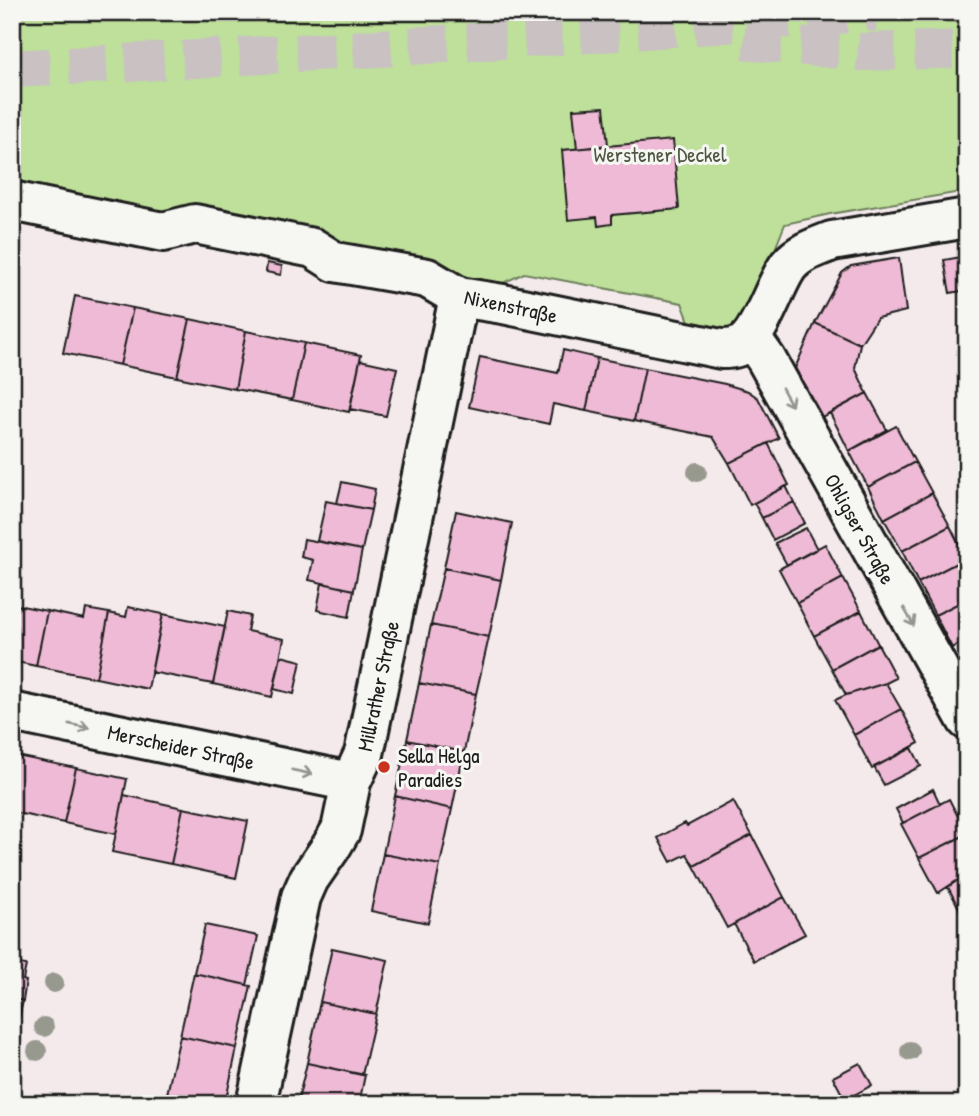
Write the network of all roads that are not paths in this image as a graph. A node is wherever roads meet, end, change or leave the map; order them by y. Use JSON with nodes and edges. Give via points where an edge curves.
{"nodes":[{"id":1,"x":12,"y":201,"type":"edge"},
{"id":2,"x":967,"y":218,"type":"edge"},
{"id":3,"x":459,"y":297,"type":"junction"},
{"id":4,"x":750,"y":340,"type":"junction"},
{"id":5,"x":12,"y":712,"type":"edge"},
{"id":6,"x":967,"y":720,"type":"edge"},
{"id":7,"x":351,"y":782,"type":"junction"},
{"id":8,"x":256,"y":1104,"type":"edge"}],
"edges":[{"from":1,"to":3,"type":"street","name":"Nixenstraße","via":[[163,232],[195,224],[313,248],[335,262],[427,278]]},
{"from":2,"to":4,"type":"street","via":[[812,248],[789,265]]},
{"from":3,"to":4,"type":"street","name":"Nixenstraße","via":[[721,349],[737,348]]},
{"from":3,"to":7,"type":"street","name":"Millrather Straße","via":[[364,754]]},
{"from":4,"to":6,"type":"street","name":"Ohligser Straße","one_way":true,"via":[[766,359]]},
{"from":5,"to":7,"type":"street","name":"Merscheider Straße","one_way":true},
{"from":7,"to":8,"type":"street","name":"Millrather Straße","via":[[341,830],[301,897]]}]}
